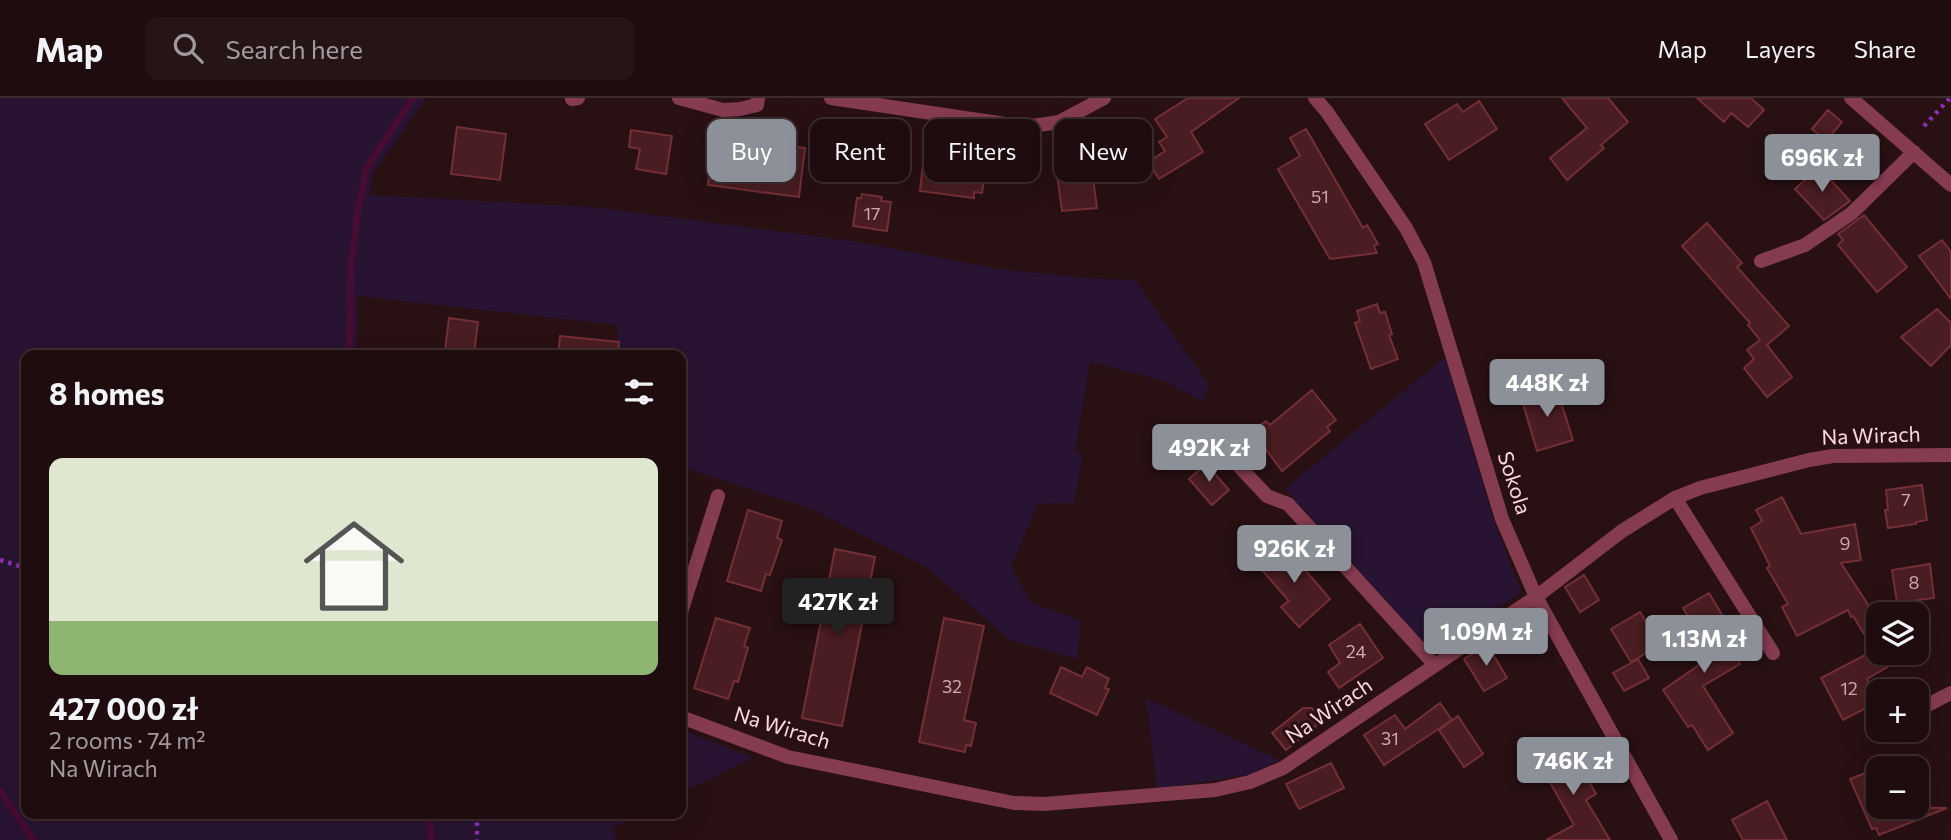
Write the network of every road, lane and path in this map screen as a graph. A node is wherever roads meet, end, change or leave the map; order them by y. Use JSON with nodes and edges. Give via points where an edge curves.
{"nodes":[{"id":1,"x":578,"y":98,"type":"edge"},
{"id":2,"x":679,"y":98,"type":"edge"},
{"id":3,"x":758,"y":98,"type":"edge"},
{"id":4,"x":831,"y":98,"type":"edge"},
{"id":5,"x":1104,"y":98,"type":"edge"},
{"id":6,"x":1315,"y":98,"type":"edge"},
{"id":7,"x":1851,"y":98,"type":"edge"},
{"id":8,"x":1950,"y":98,"type":"edge"},
{"id":9,"x":572,"y":99,"type":"edge"},
{"id":10,"x":1924,"y":127,"type":"dead end"},
{"id":11,"x":1914,"y":152,"type":"junction"},
{"id":12,"x":1951,"y":185,"type":"edge"},
{"id":13,"x":1761,"y":261,"type":"dead end"},
{"id":14,"x":1217,"y":443,"type":"dead end"},
{"id":15,"x":1951,"y":455,"type":"edge"},
{"id":16,"x":718,"y":496,"type":"dead end"},
{"id":17,"x":1675,"y":498,"type":"junction"},
{"id":18,"x":0,"y":560,"type":"edge"},
{"id":19,"x":21,"y":566,"type":"edge"},
{"id":20,"x":686,"y":596,"type":"edge"},
{"id":21,"x":1536,"y":597,"type":"junction"},
{"id":22,"x":1773,"y":653,"type":"dead end"},
{"id":23,"x":1435,"y":664,"type":"junction"},
{"id":24,"x":1951,"y":693,"type":"edge"},
{"id":25,"x":1929,"y":704,"type":"edge"},
{"id":26,"x":686,"y":719,"type":"edge"},
{"id":27,"x":477,"y":819,"type":"edge"},
{"id":28,"x":478,"y":840,"type":"edge"},
{"id":29,"x":1671,"y":840,"type":"edge"}],
"edges":[{"from":1,"to":9,"type":"street"},
{"from":2,"to":3,"type":"street","via":[[723,110],[757,105]]},
{"from":4,"to":5,"type":"street","via":[[1027,127],[1059,122]]},
{"from":6,"to":21,"type":"street","name":"Sokola","via":[[1406,228],[1424,262],[1502,519]]},
{"from":7,"to":11,"type":"street"},
{"from":8,"to":10,"type":"path"},
{"from":11,"to":12,"type":"street"},
{"from":11,"to":13,"type":"street","via":[[1852,213],[1805,245]]},
{"from":14,"to":23,"type":"street","via":[[1267,496],[1288,504]]},
{"from":15,"to":17,"type":"street","name":"Na Wirach","via":[[1833,456]]},
{"from":16,"to":20,"type":"street"},
{"from":17,"to":21,"type":"street","name":"Na Wirach","via":[[1622,531]]},
{"from":17,"to":22,"type":"street"},
{"from":18,"to":19,"type":"path"},
{"from":21,"to":23,"type":"street","name":"Na Wirach"},
{"from":21,"to":29,"type":"street","name":"Sokola"},
{"from":23,"to":26,"type":"street","name":"Na Wirach","via":[[1283,768],[1250,782],[1215,790],[1044,804],[1014,803],[788,757]]},
{"from":24,"to":25,"type":"street"},
{"from":27,"to":28,"type":"path"}]}
